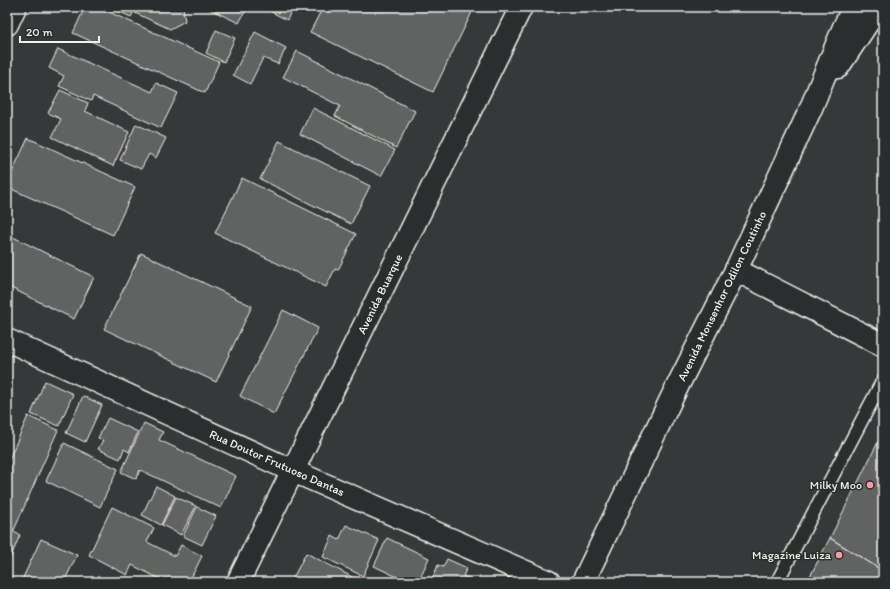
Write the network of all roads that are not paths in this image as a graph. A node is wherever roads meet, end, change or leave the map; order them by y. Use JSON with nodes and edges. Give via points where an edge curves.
{"nodes":[{"id":1,"x":15,"y":7,"type":"edge"},
{"id":2,"x":521,"y":7,"type":"edge"},
{"id":3,"x":854,"y":7,"type":"edge"},
{"id":4,"x":878,"y":7,"type":"edge"},
{"id":5,"x":7,"y":24,"type":"edge"},
{"id":6,"x":811,"y":108,"type":"junction"},
{"id":7,"x":736,"y":270,"type":"junction"},
{"id":8,"x":7,"y":340,"type":"edge"},
{"id":9,"x":883,"y":345,"type":"edge"},
{"id":10,"x":883,"y":380,"type":"edge"},
{"id":11,"x":293,"y":471,"type":"junction"},
{"id":12,"x":238,"y":582,"type":"edge"},
{"id":13,"x":548,"y":582,"type":"edge"},
{"id":14,"x":583,"y":582,"type":"edge"},
{"id":15,"x":777,"y":582,"type":"edge"}],
"edges":[{"from":1,"to":5,"type":"main road"},
{"from":2,"to":11,"type":"main road","name":"Avenida Buarque"},
{"from":3,"to":6,"type":"main road","name":"Avenida Monsenhor Odilon Coutinho"},
{"from":4,"to":6,"type":"main road"},
{"from":6,"to":7,"type":"main road","name":"Avenida Monsenhor Odilon Coutinho"},
{"from":7,"to":9,"type":"main road"},
{"from":7,"to":14,"type":"main road","name":"Avenida Monsenhor Odilon Coutinho"},
{"from":8,"to":11,"type":"main road","name":"Rua Doutor Frutuoso Dantas"},
{"from":10,"to":15,"type":"lane"},
{"from":11,"to":12,"type":"main road","name":"Avenida Buarque"},
{"from":11,"to":13,"type":"main road","name":"Rua Doutor Frutuoso Dantas"}]}
